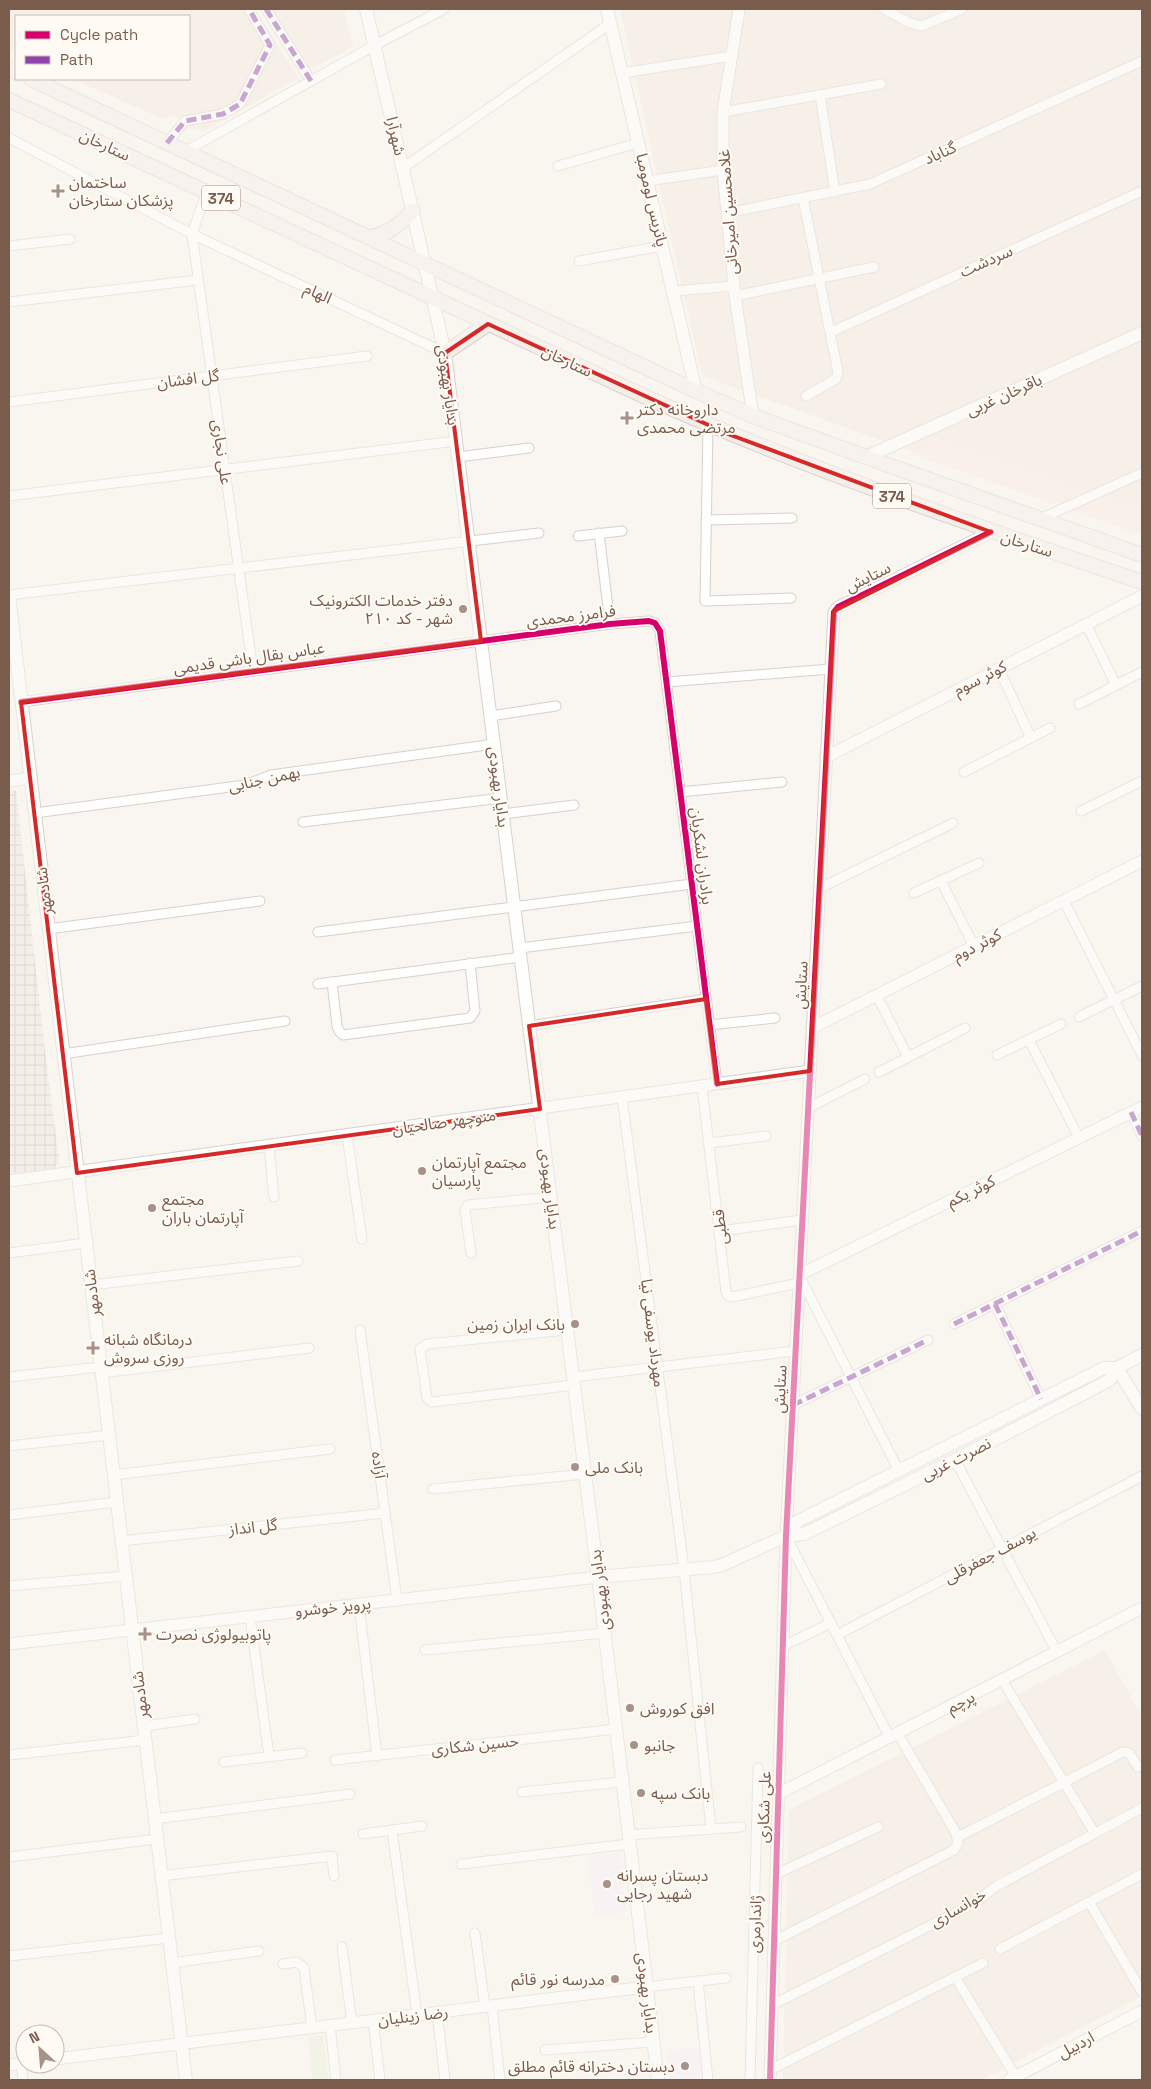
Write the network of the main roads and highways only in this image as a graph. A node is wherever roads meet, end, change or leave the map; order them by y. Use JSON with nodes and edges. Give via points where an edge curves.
{"nodes":[{"id":1,"x":366,"y":9,"type":"edge"},
{"id":2,"x":607,"y":9,"type":"edge"},
{"id":3,"x":33,"y":80,"type":"edge"},
{"id":4,"x":9,"y":100,"type":"edge"},
{"id":5,"x":413,"y":210,"type":"junction"},
{"id":6,"x":371,"y":238,"type":"junction"},
{"id":7,"x":426,"y":263,"type":"junction"},
{"id":8,"x":433,"y":298,"type":"junction"},
{"id":9,"x":488,"y":324,"type":"junction"},
{"id":10,"x":1142,"y":333,"type":"edge"},
{"id":11,"x":445,"y":353,"type":"junction"},
{"id":12,"x":696,"y":392,"type":"junction"},
{"id":13,"x":866,"y":456,"type":"junction"},
{"id":14,"x":1142,"y":555,"type":"edge"},
{"id":15,"x":1138,"y":580,"type":"edge"},
{"id":16,"x":9,"y":596,"type":"edge"},
{"id":17,"x":12,"y":655,"type":"edge"},
{"id":18,"x":1142,"y":1355,"type":"edge"},
{"id":19,"x":1117,"y":1368,"type":"junction"},
{"id":20,"x":1142,"y":1409,"type":"edge"},
{"id":21,"x":786,"y":1536,"type":"junction"},
{"id":22,"x":598,"y":1577,"type":"junction"},
{"id":23,"x":186,"y":2080,"type":"edge"},
{"id":24,"x":658,"y":2080,"type":"edge"}],
"edges":[{"from":1,"to":5,"type":"main road","name":"شهرآرا"},
{"from":2,"to":12,"type":"main road","name":"پاتریس لومومبا"},
{"from":3,"to":6,"type":"main road","name":"ستارخان","number":"374"},
{"from":4,"to":8,"type":"main road","name":"ستارخان","number":"374"},
{"from":5,"to":6,"type":"main road","via":[[402,223]]},
{"from":5,"to":7,"type":"main road","name":"شهرآرا"},
{"from":6,"to":7,"type":"main road","name":"ستارخان","number":"374"},
{"from":7,"to":8,"type":"main road","name":"بدایار بهبودی"},
{"from":7,"to":12,"type":"main road","name":"ستارخان","number":"374"},
{"from":8,"to":9,"type":"main road","name":"ستارخان","number":"374"},
{"from":8,"to":11,"type":"main road","name":"بدایار بهبودی"},
{"from":9,"to":11,"type":"main road"},
{"from":9,"to":15,"type":"main road","name":"ستارخان","number":"374","via":[[708,425],[991,532]]},
{"from":10,"to":13,"type":"main road","name":"باقرخان غربی"},
{"from":11,"to":22,"type":"main road","name":"بدایار بهبودی"},
{"from":12,"to":13,"type":"main road","name":"ستارخان","number":"374"},
{"from":13,"to":14,"type":"main road","name":"ستارخان","number":"374"},
{"from":16,"to":17,"type":"main road","name":"شادمهر"},
{"from":17,"to":23,"type":"main road","name":"شادمهر","via":[[35,813]]},
{"from":18,"to":19,"type":"main road","name":"نصرت غربی"},
{"from":19,"to":20,"type":"main road"},
{"from":19,"to":21,"type":"main road","name":"نصرت غربی","via":[[1104,1368],[798,1521]]},
{"from":19,"to":21,"type":"main road","name":"نصرت غربی","via":[[1110,1380],[955,1460],[804,1534]]},
{"from":21,"to":22,"type":"main road","name":"نصرت غربی","via":[[722,1564]]},
{"from":22,"to":24,"type":"main road","name":"بدایار بهبودی"}]}
